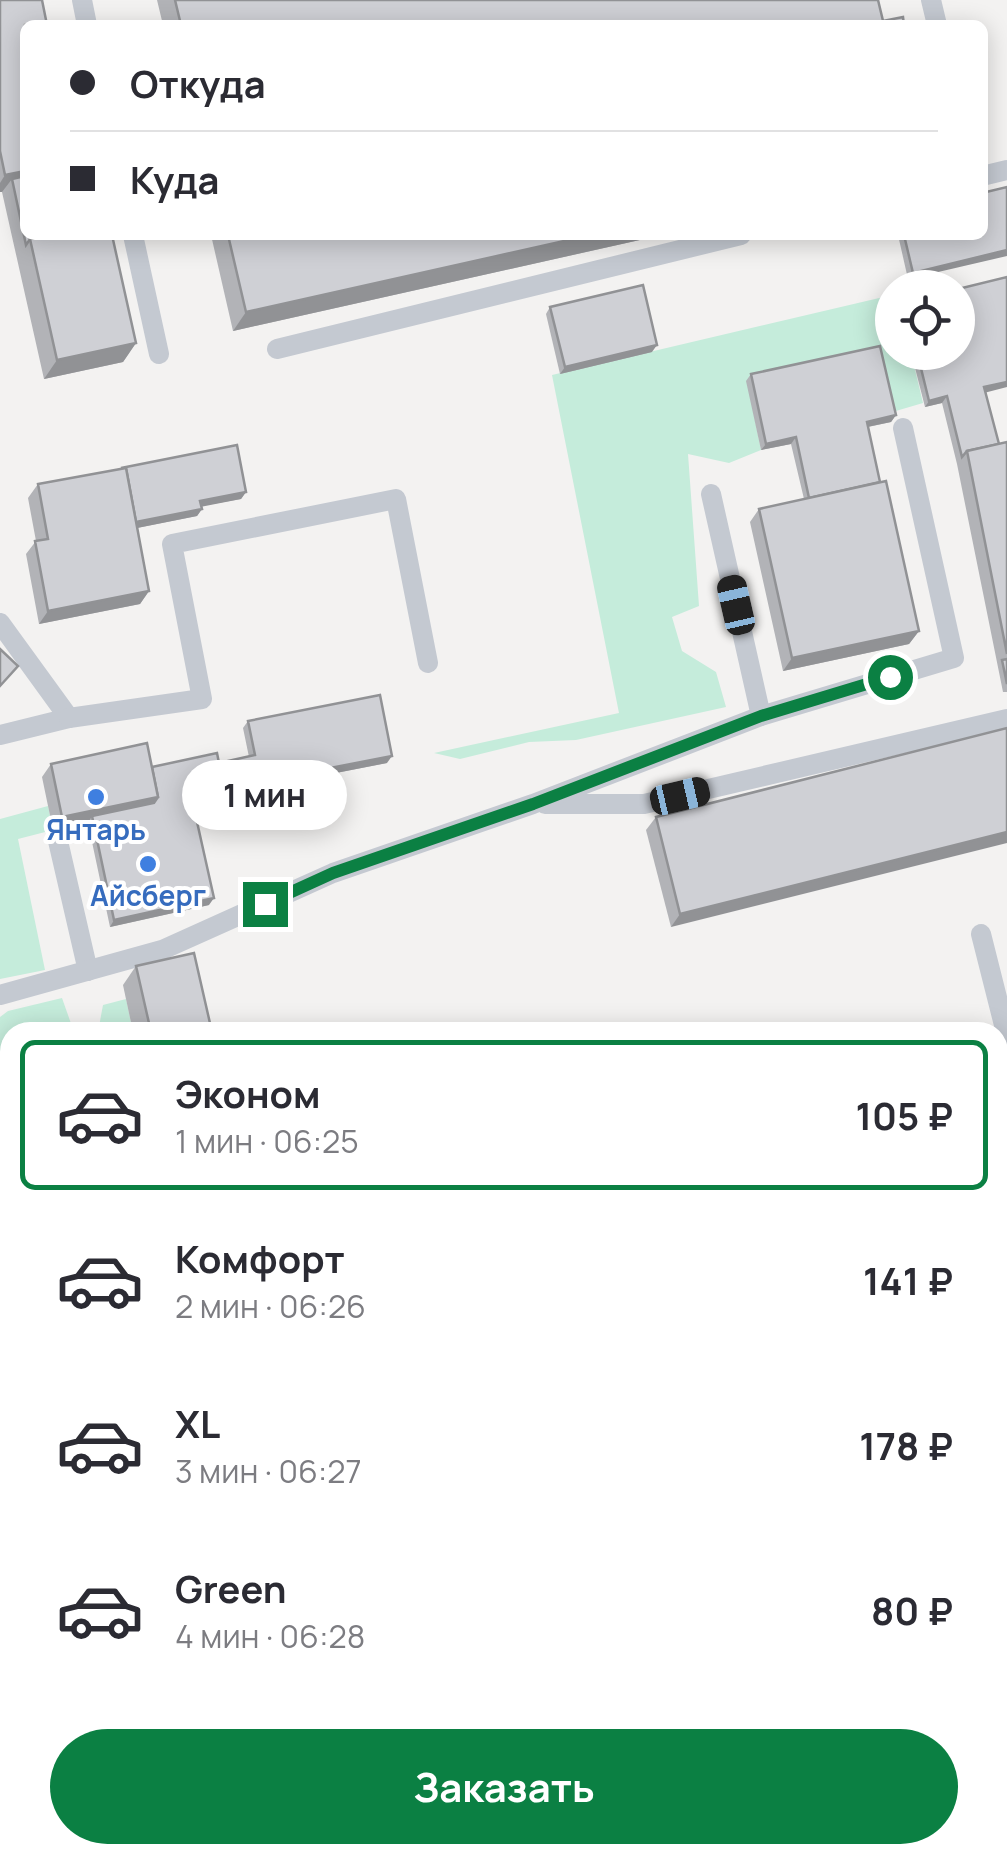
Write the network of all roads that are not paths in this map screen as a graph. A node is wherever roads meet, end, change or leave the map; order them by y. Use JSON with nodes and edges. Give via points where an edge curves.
{"nodes":[{"id":1,"x":134,"y":240,"type":"edge"},
{"id":2,"x":720,"y":240,"type":"edge"},
{"id":3,"x":277,"y":348,"type":"dead end"},
{"id":4,"x":159,"y":354,"type":"dead end"},
{"id":5,"x":903,"y":428,"type":"dead end"},
{"id":6,"x":711,"y":494,"type":"dead end"},
{"id":7,"x":0,"y":623,"type":"edge"},
{"id":8,"x":428,"y":662,"type":"dead end"},
{"id":9,"x":761,"y":716,"type":"junction"},
{"id":10,"x":69,"y":718,"type":"junction"},
{"id":11,"x":1007,"y":719,"type":"edge"},
{"id":12,"x":0,"y":735,"type":"edge"},
{"id":13,"x":533,"y":804,"type":"junction"},
{"id":14,"x":58,"y":841,"type":"dead end"},
{"id":15,"x":981,"y":934,"type":"dead end"},
{"id":16,"x":88,"y":971,"type":"junction"},
{"id":17,"x":0,"y":995,"type":"edge"},
{"id":18,"x":1003,"y":1022,"type":"edge"}],
"edges":[{"from":1,"to":4,"type":"lane"},
{"from":2,"to":3,"type":"lane"},
{"from":5,"to":9,"type":"lane","via":[[954,658]]},
{"from":6,"to":9,"type":"lane"},
{"from":7,"to":10,"type":"lane"},
{"from":8,"to":10,"type":"lane","via":[[396,499],[172,544],[202,699]]},
{"from":9,"to":13,"type":"lane"},
{"from":10,"to":12,"type":"lane"},
{"from":11,"to":13,"type":"lane","via":[[644,804]]},
{"from":13,"to":16,"type":"lane","via":[[333,873],[162,950]]},
{"from":14,"to":16,"type":"lane"},
{"from":15,"to":18,"type":"lane"},
{"from":16,"to":17,"type":"lane"}]}
